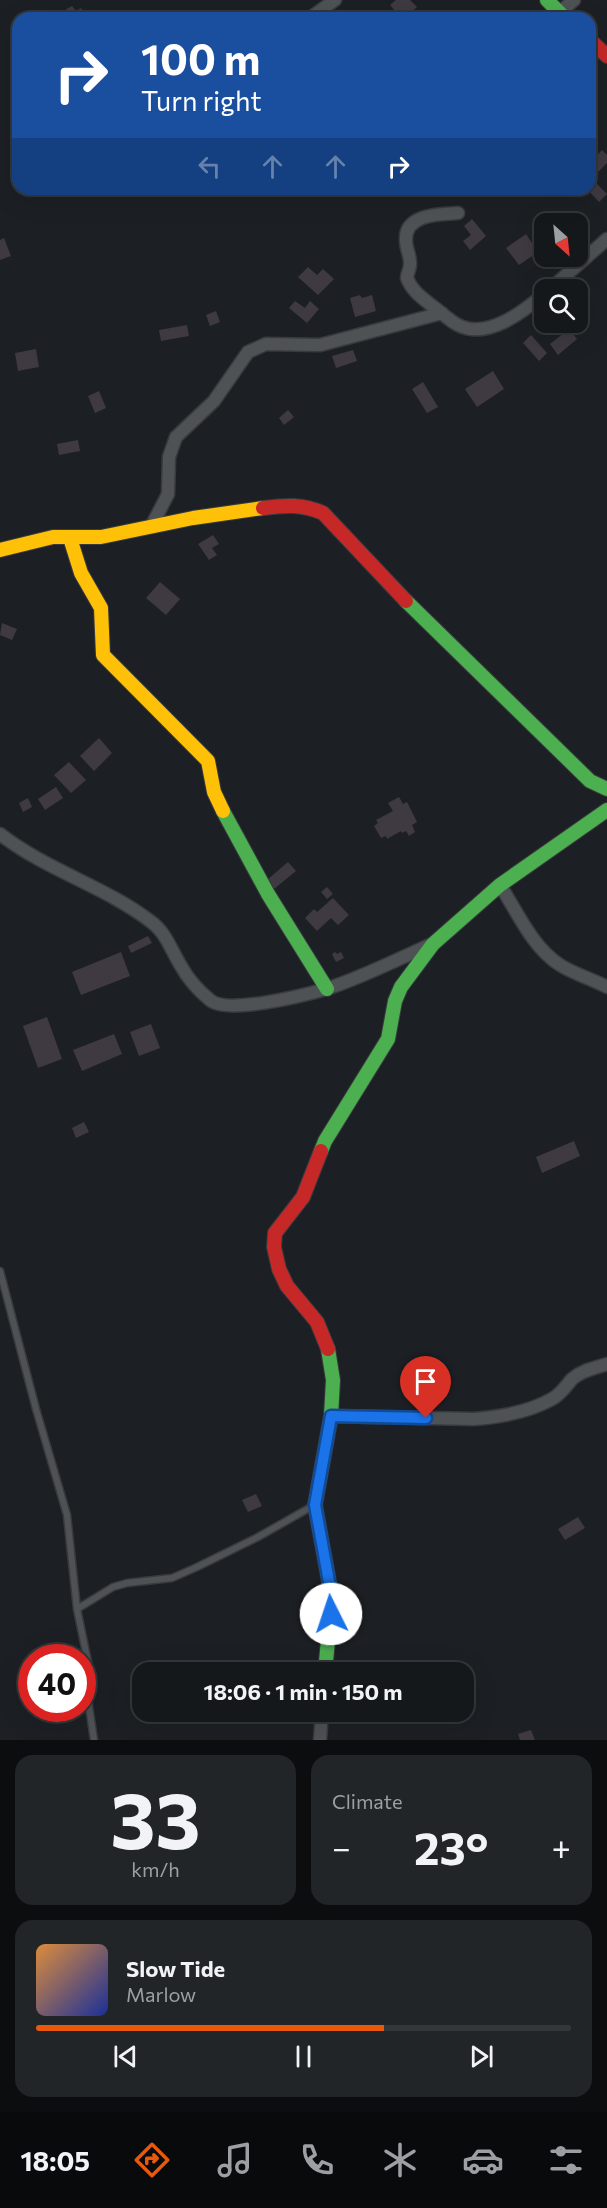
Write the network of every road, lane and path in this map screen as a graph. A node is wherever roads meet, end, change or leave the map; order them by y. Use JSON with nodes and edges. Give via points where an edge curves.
{"nodes":[{"id":1,"x":334,"y":0,"type":"edge"},
{"id":2,"x":547,"y":0,"type":"edge"},
{"id":3,"x":574,"y":0,"type":"edge"},
{"id":4,"x":318,"y":12,"type":"edge"},
{"id":5,"x":559,"y":12,"type":"edge"},
{"id":6,"x":564,"y":12,"type":"edge"},
{"id":7,"x":596,"y":46,"type":"edge"},
{"id":8,"x":607,"y":56,"type":"edge"},
{"id":9,"x":458,"y":213,"type":"dead end"},
{"id":10,"x":607,"y":239,"type":"edge"},
{"id":11,"x":562,"y":279,"type":"edge"},
{"id":12,"x":534,"y":302,"type":"edge"},
{"id":13,"x":442,"y":313,"type":"junction"},
{"id":14,"x":152,"y":525,"type":"junction"},
{"id":15,"x":70,"y":538,"type":"junction"},
{"id":16,"x":0,"y":550,"type":"edge"},
{"id":17,"x":607,"y":789,"type":"edge"},
{"id":18,"x":607,"y":810,"type":"edge"},
{"id":19,"x":0,"y":834,"type":"edge"},
{"id":20,"x":500,"y":885,"type":"junction"},
{"id":21,"x":433,"y":944,"type":"junction"},
{"id":22,"x":607,"y":987,"type":"edge"},
{"id":23,"x":327,"y":989,"type":"junction"},
{"id":24,"x":0,"y":1271,"type":"edge"},
{"id":25,"x":607,"y":1364,"type":"edge"},
{"id":26,"x":331,"y":1416,"type":"junction"},
{"id":27,"x":315,"y":1505,"type":"junction"},
{"id":28,"x":77,"y":1609,"type":"junction"},
{"id":29,"x":326,"y":1662,"type":"edge"},
{"id":30,"x":321,"y":1722,"type":"edge"},
{"id":31,"x":94,"y":1740,"type":"edge"},
{"id":32,"x":320,"y":1740,"type":"edge"}],
"edges":[{"from":1,"to":4,"type":"street"},
{"from":2,"to":5,"type":"street"},
{"from":3,"to":6,"type":"street"},
{"from":7,"to":8,"type":"street"},
{"from":9,"to":13,"type":"street","via":[[420,218],[406,233],[410,285]]},
{"from":10,"to":11,"type":"street"},
{"from":12,"to":13,"type":"street","via":[[495,326],[477,329],[458,325]]},
{"from":13,"to":14,"type":"street","via":[[320,345],[266,344],[248,352],[214,401],[176,437],[169,457],[168,494]]},
{"from":14,"to":15,"type":"street","via":[[101,537]]},
{"from":14,"to":17,"type":"street","via":[[290,504],[323,513],[399,594],[590,781]]},
{"from":15,"to":16,"type":"street","via":[[53,537]]},
{"from":15,"to":23,"type":"street","via":[[81,573],[101,608],[103,655],[208,761],[212,789],[277,912]]},
{"from":18,"to":20,"type":"street"},
{"from":19,"to":23,"type":"street","via":[[79,882],[124,902],[154,923],[185,973],[213,1003],[241,1006]]},
{"from":20,"to":21,"type":"street"},
{"from":20,"to":22,"type":"street","via":[[548,957]]},
{"from":21,"to":23,"type":"street"},
{"from":21,"to":26,"type":"street","via":[[401,987],[388,1039],[325,1141],[303,1197],[275,1233],[279,1269],[287,1286],[317,1322],[328,1349],[333,1380]]},
{"from":24,"to":28,"type":"lane","via":[[68,1515]]},
{"from":25,"to":26,"type":"street","via":[[574,1377],[551,1400],[494,1418]]},
{"from":26,"to":27,"type":"street"},
{"from":27,"to":28,"type":"lane","via":[[172,1578],[113,1587]]},
{"from":27,"to":29,"type":"street","via":[[332,1598]]},
{"from":28,"to":31,"type":"lane","via":[[89,1667],[87,1693]]},
{"from":30,"to":32,"type":"street"}]}
